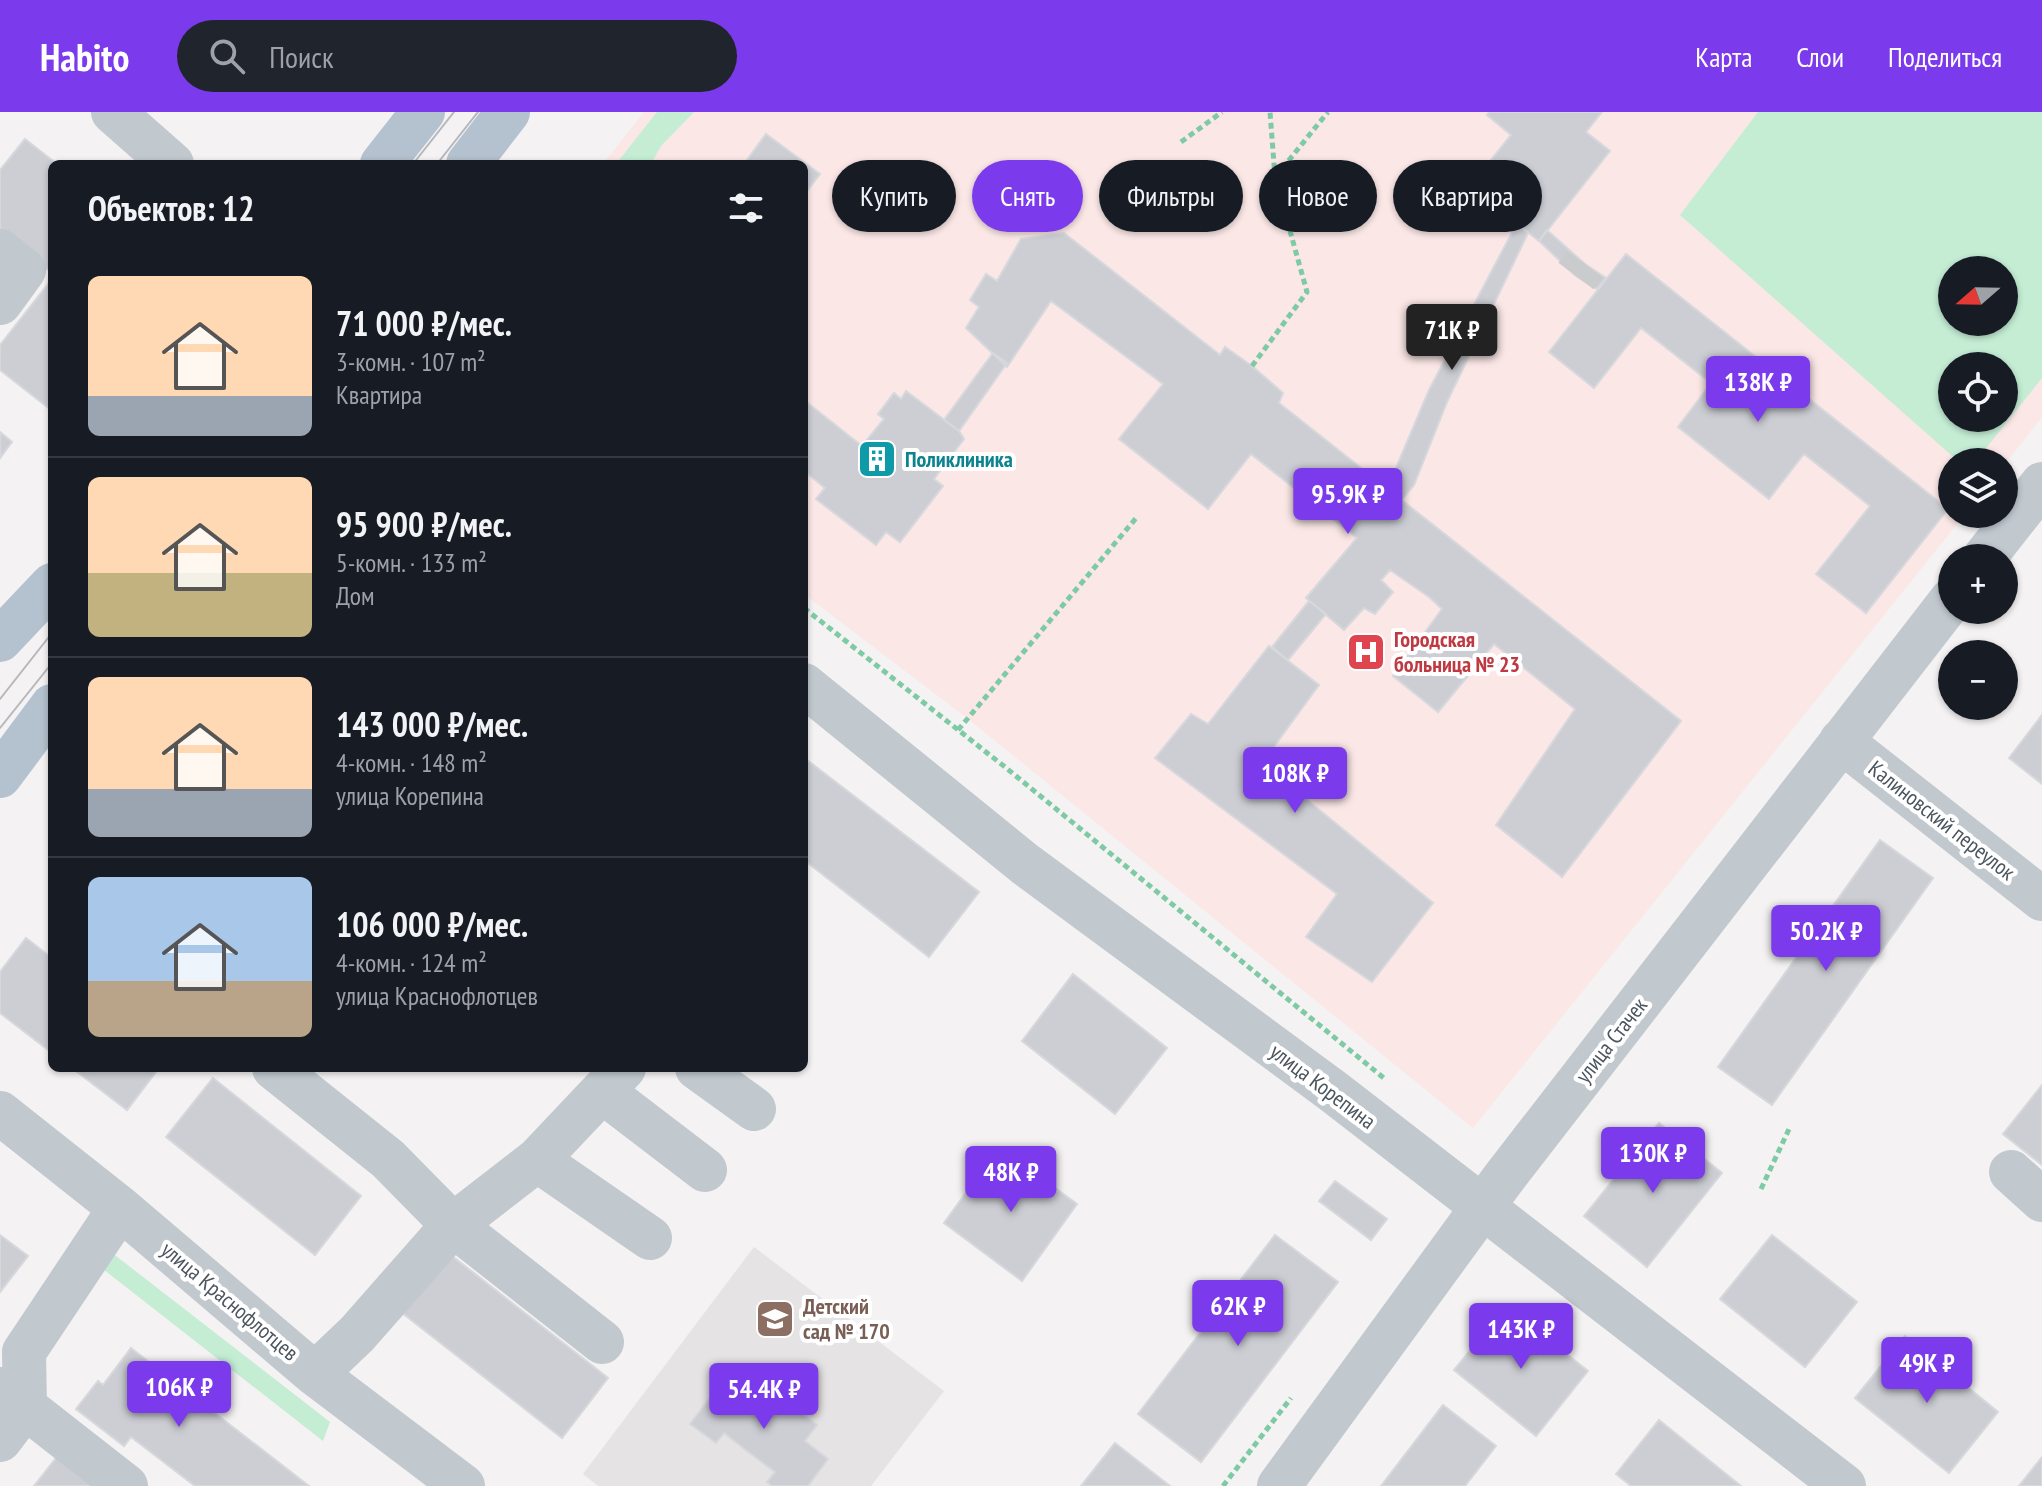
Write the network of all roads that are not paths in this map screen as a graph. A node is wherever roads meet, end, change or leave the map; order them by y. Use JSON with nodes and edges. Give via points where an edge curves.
{"nodes":[{"id":1,"x":113,"y":112,"type":"edge"},
{"id":2,"x":423,"y":112,"type":"edge"},
{"id":3,"x":508,"y":112,"type":"edge"},
{"id":4,"x":167,"y":160,"type":"edge"},
{"id":5,"x":385,"y":160,"type":"edge"},
{"id":6,"x":471,"y":160,"type":"edge"},
{"id":7,"x":0,"y":251,"type":"edge"},
{"id":8,"x":0,"y":303,"type":"edge"},
{"id":9,"x":2042,"y":484,"type":"edge"},
{"id":10,"x":1995,"y":544,"type":"edge"},
{"id":11,"x":48,"y":589,"type":"edge"},
{"id":12,"x":1938,"y":617,"type":"edge"},
{"id":13,"x":0,"y":640,"type":"edge"},
{"id":14,"x":808,"y":688,"type":"edge"},
{"id":15,"x":48,"y":711,"type":"edge"},
{"id":16,"x":1841,"y":741,"type":"junction"},
{"id":17,"x":0,"y":776,"type":"edge"},
{"id":18,"x":2042,"y":899,"type":"edge"},
{"id":19,"x":279,"y":1072,"type":"edge"},
{"id":20,"x":703,"y":1072,"type":"edge"},
{"id":21,"x":614,"y":1080,"type":"edge"},
{"id":22,"x":754,"y":1109,"type":"dead end"},
{"id":23,"x":0,"y":1113,"type":"edge"},
{"id":24,"x":537,"y":1160,"type":"junction"},
{"id":25,"x":705,"y":1170,"type":"dead end"},
{"id":26,"x":120,"y":1208,"type":"junction"},
{"id":27,"x":1482,"y":1210,"type":"junction"},
{"id":28,"x":453,"y":1225,"type":"junction"},
{"id":29,"x":650,"y":1238,"type":"dead end"},
{"id":30,"x":602,"y":1342,"type":"dead end"},
{"id":31,"x":315,"y":1374,"type":"junction"},
{"id":32,"x":8,"y":1411,"type":"edge"},
{"id":33,"x":126,"y":1486,"type":"edge"},
{"id":34,"x":463,"y":1486,"type":"edge"},
{"id":35,"x":1279,"y":1486,"type":"edge"},
{"id":36,"x":1844,"y":1486,"type":"edge"}],
"edges":[{"from":1,"to":4,"type":"street"},
{"from":2,"to":5,"type":"main road"},
{"from":3,"to":6,"type":"main road"},
{"from":7,"to":8,"type":"street","via":[[24,270]]},
{"from":9,"to":10,"type":"street"},
{"from":11,"to":13,"type":"main road"},
{"from":12,"to":16,"type":"street","name":"улица Стачек"},
{"from":14,"to":27,"type":"street","name":"улица Корепина","via":[[1025,864]]},
{"from":15,"to":17,"type":"main road"},
{"from":16,"to":18,"type":"street","name":"Калиновский переулок"},
{"from":16,"to":27,"type":"street","name":"улица Стачек"},
{"from":19,"to":28,"type":"street","via":[[388,1159]]},
{"from":20,"to":22,"type":"street"},
{"from":21,"to":24,"type":"street"},
{"from":21,"to":25,"type":"street"},
{"from":23,"to":26,"type":"street","name":"улица Краснофлотцев"},
{"from":24,"to":28,"type":"street"},
{"from":24,"to":29,"type":"street"},
{"from":26,"to":31,"type":"street","name":"улица Краснофлотцев"},
{"from":26,"to":32,"type":"street","via":[[24,1352]]},
{"from":27,"to":35,"type":"street","name":"улица Стачек"},
{"from":27,"to":36,"type":"street","name":"улица Корепина"},
{"from":28,"to":30,"type":"street"},
{"from":28,"to":31,"type":"street"},
{"from":31,"to":34,"type":"street","name":"улица Краснофлотцев"},
{"from":32,"to":33,"type":"street"}]}
